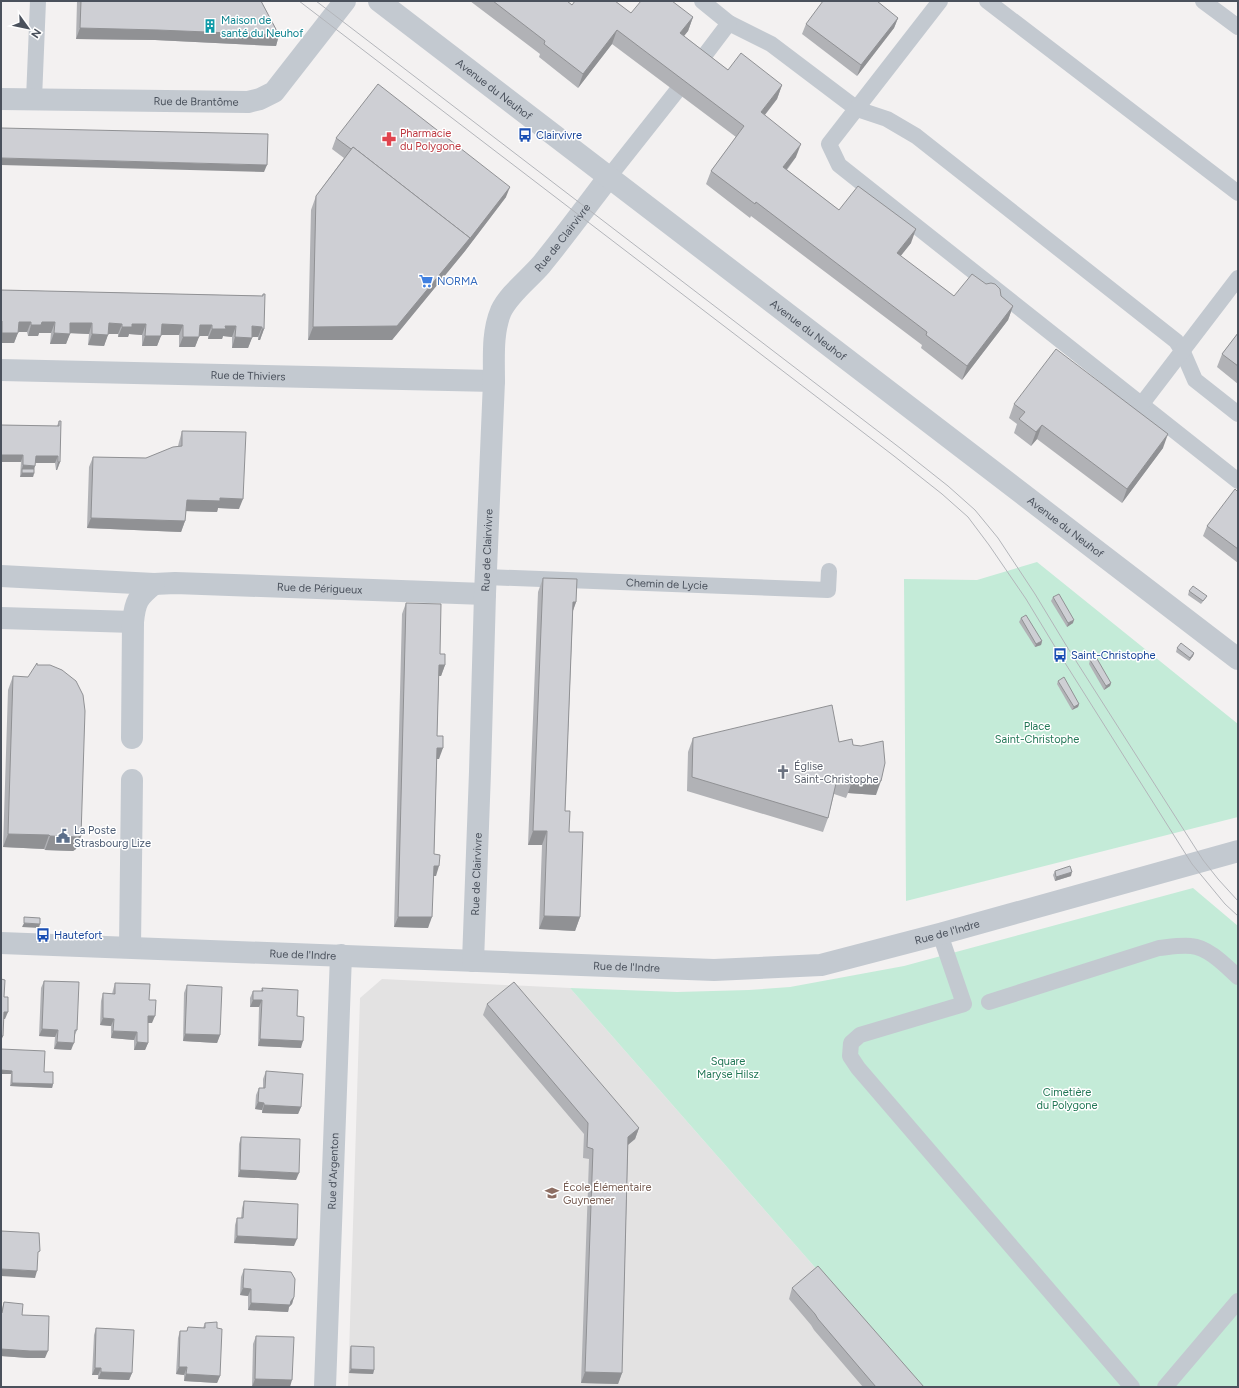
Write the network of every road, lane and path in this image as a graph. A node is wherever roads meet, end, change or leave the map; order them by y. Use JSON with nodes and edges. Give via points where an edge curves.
{"nodes":[{"id":1,"x":38,"y":1,"type":"edge"},
{"id":2,"x":345,"y":1,"type":"edge"},
{"id":3,"x":379,"y":1,"type":"edge"},
{"id":4,"x":702,"y":1,"type":"edge"},
{"id":5,"x":940,"y":1,"type":"edge"},
{"id":6,"x":987,"y":1,"type":"edge"},
{"id":7,"x":1203,"y":1,"type":"edge"},
{"id":8,"x":729,"y":23,"type":"junction"},
{"id":9,"x":1238,"y":27,"type":"edge"},
{"id":10,"x":698,"y":64,"type":"edge"},
{"id":11,"x":676,"y":92,"type":"edge"},
{"id":12,"x":1,"y":99,"type":"edge"},
{"id":13,"x":34,"y":99,"type":"junction"},
{"id":14,"x":857,"y":109,"type":"junction"},
{"id":15,"x":608,"y":178,"type":"junction"},
{"id":16,"x":1238,"y":193,"type":"edge"},
{"id":17,"x":1238,"y":278,"type":"edge"},
{"id":18,"x":1182,"y":350,"type":"junction"},
{"id":19,"x":1,"y":370,"type":"edge"},
{"id":20,"x":494,"y":381,"type":"junction"},
{"id":21,"x":1140,"y":405,"type":"junction"},
{"id":22,"x":1238,"y":414,"type":"edge"},
{"id":23,"x":1238,"y":481,"type":"edge"},
{"id":24,"x":828,"y":571,"type":"dead end"},
{"id":25,"x":1,"y":576,"type":"edge"},
{"id":26,"x":154,"y":584,"type":"junction"},
{"id":27,"x":485,"y":586,"type":"junction"},
{"id":28,"x":1,"y":618,"type":"edge"},
{"id":29,"x":133,"y":622,"type":"junction"},
{"id":30,"x":1238,"y":659,"type":"edge"},
{"id":31,"x":132,"y":738,"type":"dead end"},
{"id":32,"x":132,"y":780,"type":"dead end"},
{"id":33,"x":1238,"y":851,"type":"edge"},
{"id":34,"x":940,"y":934,"type":"junction"},
{"id":35,"x":1,"y":943,"type":"edge"},
{"id":36,"x":130,"y":948,"type":"junction"},
{"id":37,"x":341,"y":955,"type":"junction"},
{"id":38,"x":473,"y":961,"type":"junction"},
{"id":39,"x":1238,"y":977,"type":"edge"},
{"id":40,"x":989,"y":1002,"type":"dead end"},
{"id":41,"x":1238,"y":1301,"type":"edge"},
{"id":42,"x":325,"y":1387,"type":"edge"},
{"id":43,"x":1132,"y":1387,"type":"edge"},
{"id":44,"x":1165,"y":1387,"type":"edge"}],
"edges":[{"from":1,"to":13,"type":"lane"},
{"from":2,"to":13,"type":"street","name":"Rue de Brantôme","via":[[274,92],[260,99],[248,102]]},
{"from":3,"to":15,"type":"street","name":"Avenue du Neuhof"},
{"from":4,"to":8,"type":"lane"},
{"from":5,"to":14,"type":"lane"},
{"from":6,"to":16,"type":"lane"},
{"from":7,"to":9,"type":"lane"},
{"from":8,"to":10,"type":"lane"},
{"from":8,"to":14,"type":"lane","via":[[771,44]]},
{"from":11,"to":15,"type":"lane"},
{"from":12,"to":13,"type":"street","name":"Rue de Brantôme"},
{"from":14,"to":18,"type":"lane","via":[[887,119],[916,136],[1176,341]]},
{"from":14,"to":21,"type":"lane","via":[[829,144],[840,165]]},
{"from":15,"to":20,"type":"street","name":"Rue de Clairvivre","via":[[545,260],[502,310],[497,325]]},
{"from":15,"to":30,"type":"street","name":"Avenue du Neuhof"},
{"from":17,"to":18,"type":"lane"},
{"from":18,"to":21,"type":"lane"},
{"from":18,"to":22,"type":"lane","via":[[1195,380]]},
{"from":19,"to":20,"type":"street","name":"Rue de Thiviers"},
{"from":20,"to":27,"type":"street","name":"Rue de Clairvivre"},
{"from":21,"to":23,"type":"lane"},
{"from":24,"to":27,"type":"lane","name":"Chemin de Lycie","via":[[828,590]]},
{"from":25,"to":26,"type":"street","name":"Rue de Périgueux"},
{"from":26,"to":27,"type":"street","name":"Rue de Périgueux"},
{"from":26,"to":29,"type":"street","via":[[141,595],[135,606]]},
{"from":27,"to":38,"type":"street","name":"Rue de Clairvivre"},
{"from":28,"to":29,"type":"street"},
{"from":29,"to":31,"type":"street"},
{"from":32,"to":36,"type":"street"},
{"from":33,"to":34,"type":"street","name":"Rue de l'Indre"},
{"from":34,"to":38,"type":"street","name":"Rue de l'Indre","via":[[821,965],[714,970]]},
{"from":34,"to":43,"type":"lane","via":[[964,1004],[860,1035],[851,1043],[850,1056]]},
{"from":35,"to":36,"type":"street","name":"Rue de l'Indre"},
{"from":36,"to":37,"type":"street","name":"Rue de l'Indre"},
{"from":37,"to":38,"type":"street","name":"Rue de l'Indre"},
{"from":37,"to":42,"type":"street","name":"Rue d'Argenton"},
{"from":39,"to":40,"type":"lane","via":[[1209,953],[1192,946],[1175,946],[1159,948]]},
{"from":41,"to":44,"type":"lane"}]}
